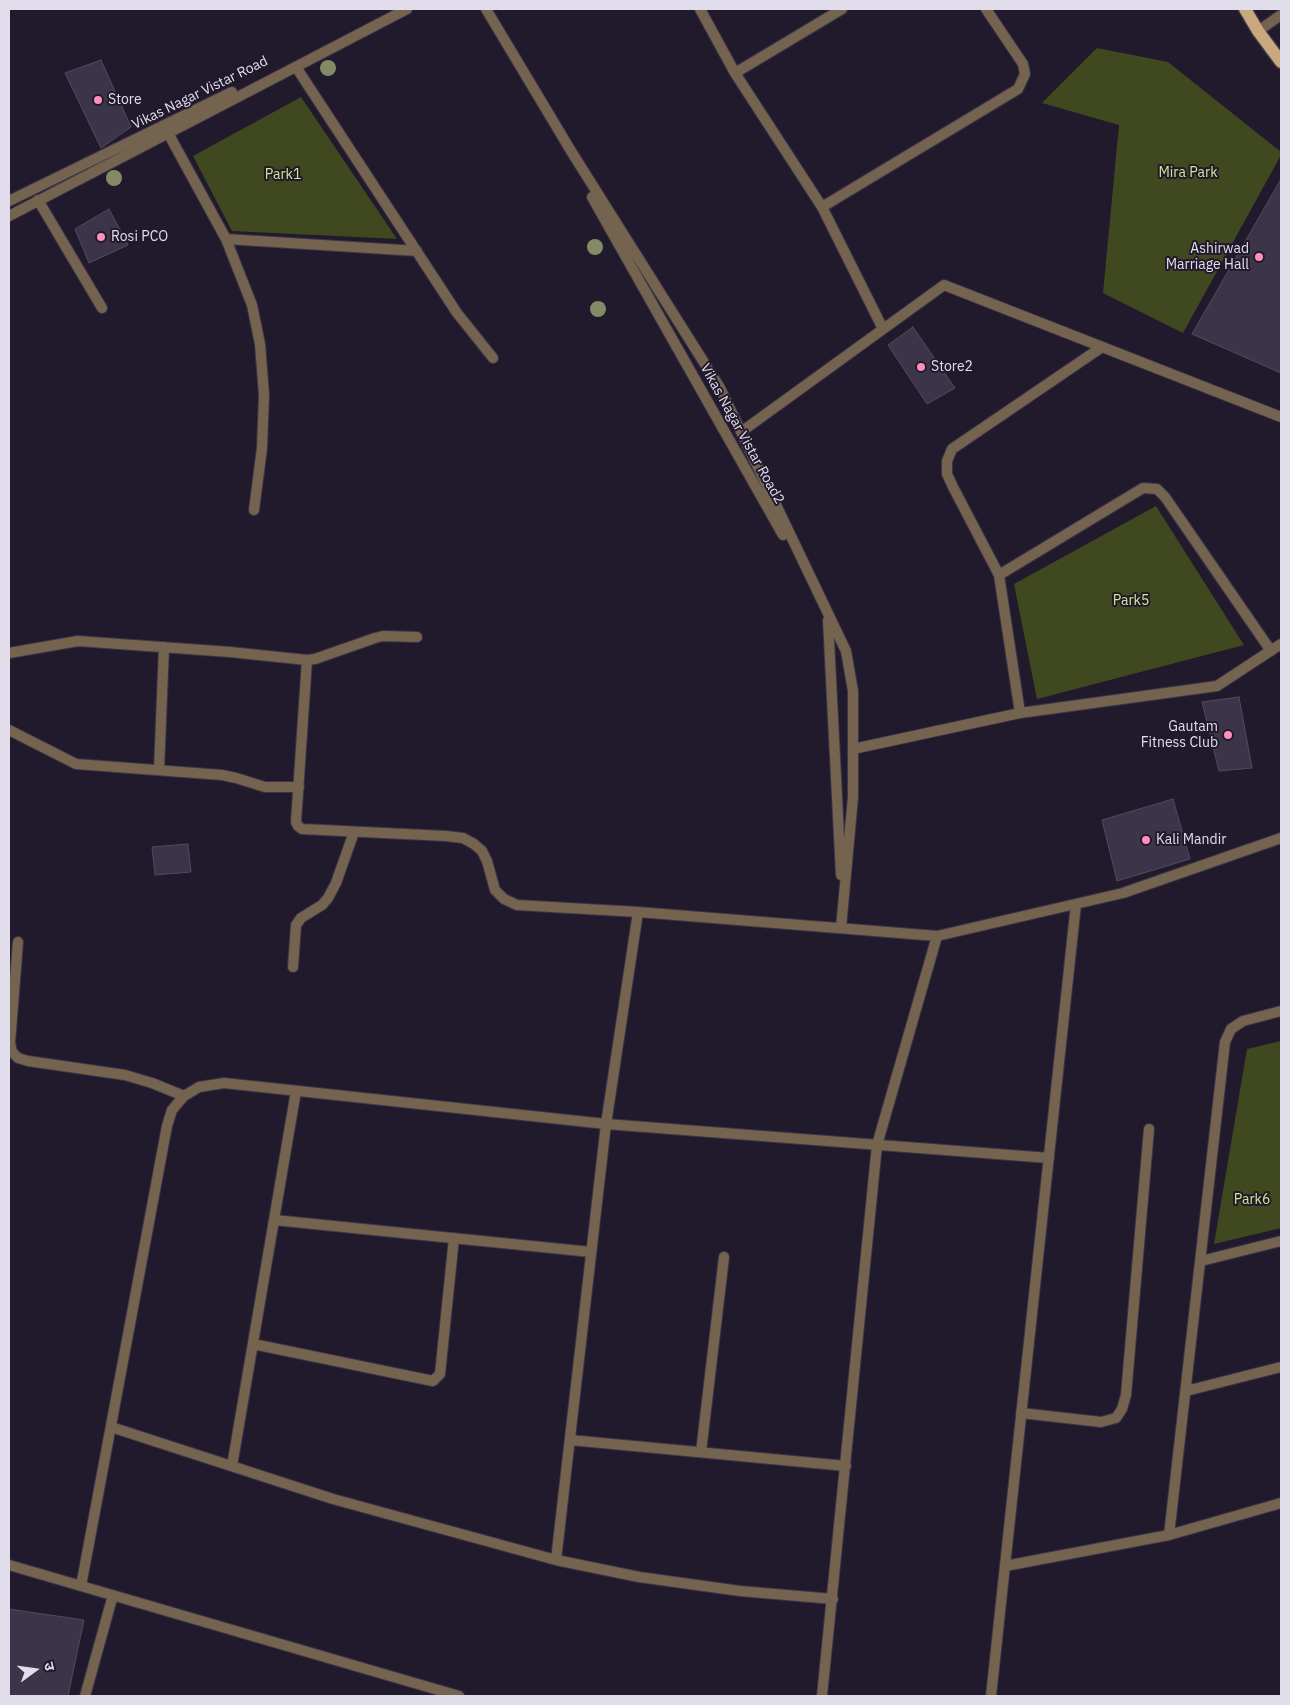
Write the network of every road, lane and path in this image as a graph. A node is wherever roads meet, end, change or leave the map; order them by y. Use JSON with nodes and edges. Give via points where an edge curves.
{"nodes":[{"id":1,"x":403,"y":9,"type":"edge"},
{"id":2,"x":407,"y":9,"type":"edge"},
{"id":3,"x":486,"y":9,"type":"edge"},
{"id":4,"x":700,"y":9,"type":"edge"},
{"id":5,"x":842,"y":9,"type":"edge"},
{"id":6,"x":986,"y":9,"type":"edge"},
{"id":7,"x":1245,"y":9,"type":"edge"},
{"id":8,"x":1281,"y":15,"type":"edge"},
{"id":9,"x":1258,"y":31,"type":"junction"},
{"id":10,"x":1281,"y":62,"type":"edge"},
{"id":11,"x":296,"y":67,"type":"junction"},
{"id":12,"x":735,"y":73,"type":"junction"},
{"id":13,"x":168,"y":133,"type":"junction"},
{"id":14,"x":38,"y":200,"type":"junction"},
{"id":15,"x":9,"y":202,"type":"edge"},
{"id":16,"x":822,"y":207,"type":"junction"},
{"id":17,"x":9,"y":216,"type":"edge"},
{"id":18,"x":226,"y":239,"type":"junction"},
{"id":19,"x":417,"y":251,"type":"junction"},
{"id":20,"x":102,"y":308,"type":"dead end"},
{"id":21,"x":882,"y":330,"type":"junction"},
{"id":22,"x":1102,"y":347,"type":"junction"},
{"id":23,"x":493,"y":358,"type":"dead end"},
{"id":24,"x":1281,"y":417,"type":"edge"},
{"id":25,"x":741,"y":432,"type":"junction"},
{"id":26,"x":254,"y":510,"type":"dead end"},
{"id":27,"x":999,"y":575,"type":"junction"},
{"id":28,"x":828,"y":614,"type":"junction"},
{"id":29,"x":417,"y":637,"type":"dead end"},
{"id":30,"x":1281,"y":644,"type":"edge"},
{"id":31,"x":164,"y":647,"type":"junction"},
{"id":32,"x":1271,"y":651,"type":"junction"},
{"id":33,"x":9,"y":653,"type":"edge"},
{"id":34,"x":307,"y":660,"type":"junction"},
{"id":35,"x":1020,"y":713,"type":"junction"},
{"id":36,"x":9,"y":730,"type":"edge"},
{"id":37,"x":853,"y":749,"type":"junction"},
{"id":38,"x":159,"y":770,"type":"junction"},
{"id":39,"x":299,"y":788,"type":"junction"},
{"id":40,"x":354,"y":832,"type":"junction"},
{"id":41,"x":1281,"y":838,"type":"edge"},
{"id":42,"x":1076,"y":904,"type":"junction"},
{"id":43,"x":842,"y":911,"type":"junction"},
{"id":44,"x":638,"y":912,"type":"junction"},
{"id":45,"x":841,"y":928,"type":"junction"},
{"id":46,"x":937,"y":936,"type":"junction"},
{"id":47,"x":18,"y":942,"type":"dead end"},
{"id":48,"x":293,"y":967,"type":"dead end"},
{"id":49,"x":1281,"y":1011,"type":"edge"},
{"id":50,"x":296,"y":1091,"type":"junction"},
{"id":51,"x":184,"y":1096,"type":"junction"},
{"id":52,"x":606,"y":1124,"type":"junction"},
{"id":53,"x":1149,"y":1129,"type":"dead end"},
{"id":54,"x":877,"y":1145,"type":"junction"},
{"id":55,"x":1049,"y":1158,"type":"junction"},
{"id":56,"x":274,"y":1220,"type":"junction"},
{"id":57,"x":454,"y":1238,"type":"junction"},
{"id":58,"x":1281,"y":1241,"type":"edge"},
{"id":59,"x":591,"y":1252,"type":"junction"},
{"id":60,"x":724,"y":1256,"type":"dead end"},
{"id":61,"x":1201,"y":1261,"type":"junction"},
{"id":62,"x":253,"y":1344,"type":"junction"},
{"id":63,"x":1281,"y":1367,"type":"edge"},
{"id":64,"x":1186,"y":1391,"type":"junction"},
{"id":65,"x":1021,"y":1413,"type":"junction"},
{"id":66,"x":110,"y":1427,"type":"junction"},
{"id":67,"x":570,"y":1440,"type":"junction"},
{"id":68,"x":701,"y":1452,"type":"junction"},
{"id":69,"x":232,"y":1466,"type":"junction"},
{"id":70,"x":846,"y":1466,"type":"junction"},
{"id":71,"x":1281,"y":1503,"type":"edge"},
{"id":72,"x":1169,"y":1534,"type":"junction"},
{"id":73,"x":556,"y":1560,"type":"junction"},
{"id":74,"x":9,"y":1565,"type":"edge"},
{"id":75,"x":1005,"y":1566,"type":"junction"},
{"id":76,"x":81,"y":1586,"type":"junction"},
{"id":77,"x":113,"y":1595,"type":"junction"},
{"id":78,"x":833,"y":1598,"type":"junction"},
{"id":79,"x":85,"y":1696,"type":"edge"},
{"id":80,"x":459,"y":1696,"type":"edge"},
{"id":81,"x":822,"y":1696,"type":"edge"},
{"id":82,"x":991,"y":1696,"type":"edge"}],
"edges":[{"from":1,"to":15,"type":"street","name":"Vikas Nagar Vistar Road"},
{"from":2,"to":11,"type":"street"},
{"from":3,"to":25,"type":"street","via":[[720,388]]},
{"from":3,"to":28,"type":"street","name":"Vikas Nagar Vistar Road2"},
{"from":4,"to":12,"type":"street"},
{"from":5,"to":12,"type":"street"},
{"from":6,"to":16,"type":"street","via":[[1023,64],[1025,74],[1018,89]]},
{"from":7,"to":9,"type":"main road"},
{"from":8,"to":9,"type":"street"},
{"from":9,"to":10,"type":"main road"},
{"from":11,"to":13,"type":"street"},
{"from":11,"to":19,"type":"street"},
{"from":12,"to":16,"type":"street"},
{"from":13,"to":14,"type":"street"},
{"from":13,"to":18,"type":"street"},
{"from":14,"to":17,"type":"street"},
{"from":14,"to":20,"type":"street"},
{"from":16,"to":21,"type":"street"},
{"from":18,"to":19,"type":"street"},
{"from":18,"to":26,"type":"street","via":[[252,305],[260,344],[264,404]]},
{"from":19,"to":23,"type":"street","via":[[457,313]]},
{"from":21,"to":22,"type":"street","via":[[944,285]]},
{"from":21,"to":25,"type":"street"},
{"from":22,"to":24,"type":"street"},
{"from":22,"to":27,"type":"street","via":[[952,449],[947,461],[947,474]]},
{"from":25,"to":28,"type":"street"},
{"from":27,"to":32,"type":"street","via":[[1143,488],[1157,489]]},
{"from":27,"to":35,"type":"street"},
{"from":28,"to":37,"type":"street","via":[[846,651],[849,667],[853,690]]},
{"from":28,"to":43,"type":"street","name":"Vikas Nagar Vistar Road2"},
{"from":29,"to":34,"type":"street","via":[[383,636]]},
{"from":30,"to":32,"type":"street"},
{"from":31,"to":33,"type":"street","via":[[78,640]]},
{"from":31,"to":34,"type":"street"},
{"from":31,"to":38,"type":"street"},
{"from":32,"to":35,"type":"street","via":[[1217,686]]},
{"from":34,"to":39,"type":"street"},
{"from":35,"to":37,"type":"street"},
{"from":36,"to":38,"type":"street","via":[[76,764]]},
{"from":37,"to":43,"type":"street","via":[[853,797]]},
{"from":38,"to":39,"type":"street","via":[[229,776],[265,787]]},
{"from":39,"to":40,"type":"street","via":[[298,826],[302,829]]},
{"from":40,"to":44,"type":"street","via":[[463,838],[482,851],[494,890],[517,905]]},
{"from":40,"to":48,"type":"street","via":[[328,898],[296,925]]},
{"from":41,"to":42,"type":"street","via":[[1123,892]]},
{"from":42,"to":46,"type":"street"},
{"from":42,"to":55,"type":"street"},
{"from":43,"to":45,"type":"street"},
{"from":44,"to":45,"type":"street"},
{"from":44,"to":52,"type":"street"},
{"from":45,"to":46,"type":"street"},
{"from":46,"to":54,"type":"street"},
{"from":47,"to":51,"type":"street","via":[[10,1043],[18,1058],[125,1075]]},
{"from":49,"to":61,"type":"street","via":[[1243,1021],[1232,1029],[1225,1042]]},
{"from":50,"to":51,"type":"street","via":[[224,1083],[199,1087]]},
{"from":50,"to":52,"type":"street"},
{"from":50,"to":56,"type":"street"},
{"from":51,"to":66,"type":"street","via":[[172,1110],[167,1126]]},
{"from":52,"to":54,"type":"street"},
{"from":52,"to":59,"type":"street"},
{"from":53,"to":65,"type":"street","via":[[1126,1395],[1122,1409],[1116,1418],[1101,1422]]},
{"from":54,"to":55,"type":"street"},
{"from":54,"to":70,"type":"street"},
{"from":55,"to":65,"type":"street"},
{"from":56,"to":57,"type":"street"},
{"from":56,"to":62,"type":"street"},
{"from":57,"to":59,"type":"street"},
{"from":57,"to":62,"type":"street","via":[[440,1374],[433,1381]]},
{"from":58,"to":61,"type":"street"},
{"from":59,"to":67,"type":"street"},
{"from":60,"to":68,"type":"street"},
{"from":61,"to":64,"type":"street"},
{"from":62,"to":69,"type":"street"},
{"from":63,"to":64,"type":"street"},
{"from":64,"to":72,"type":"street"},
{"from":65,"to":75,"type":"street"},
{"from":66,"to":69,"type":"street"},
{"from":66,"to":76,"type":"street"},
{"from":67,"to":68,"type":"street"},
{"from":67,"to":73,"type":"street"},
{"from":68,"to":70,"type":"street"},
{"from":69,"to":73,"type":"street","via":[[333,1499]]},
{"from":70,"to":78,"type":"street"},
{"from":71,"to":72,"type":"street"},
{"from":72,"to":75,"type":"street"},
{"from":73,"to":78,"type":"street","via":[[731,1590]]},
{"from":74,"to":76,"type":"street"},
{"from":75,"to":82,"type":"street"},
{"from":76,"to":77,"type":"street"},
{"from":77,"to":79,"type":"street"},
{"from":77,"to":80,"type":"street"},
{"from":78,"to":81,"type":"street"}]}
